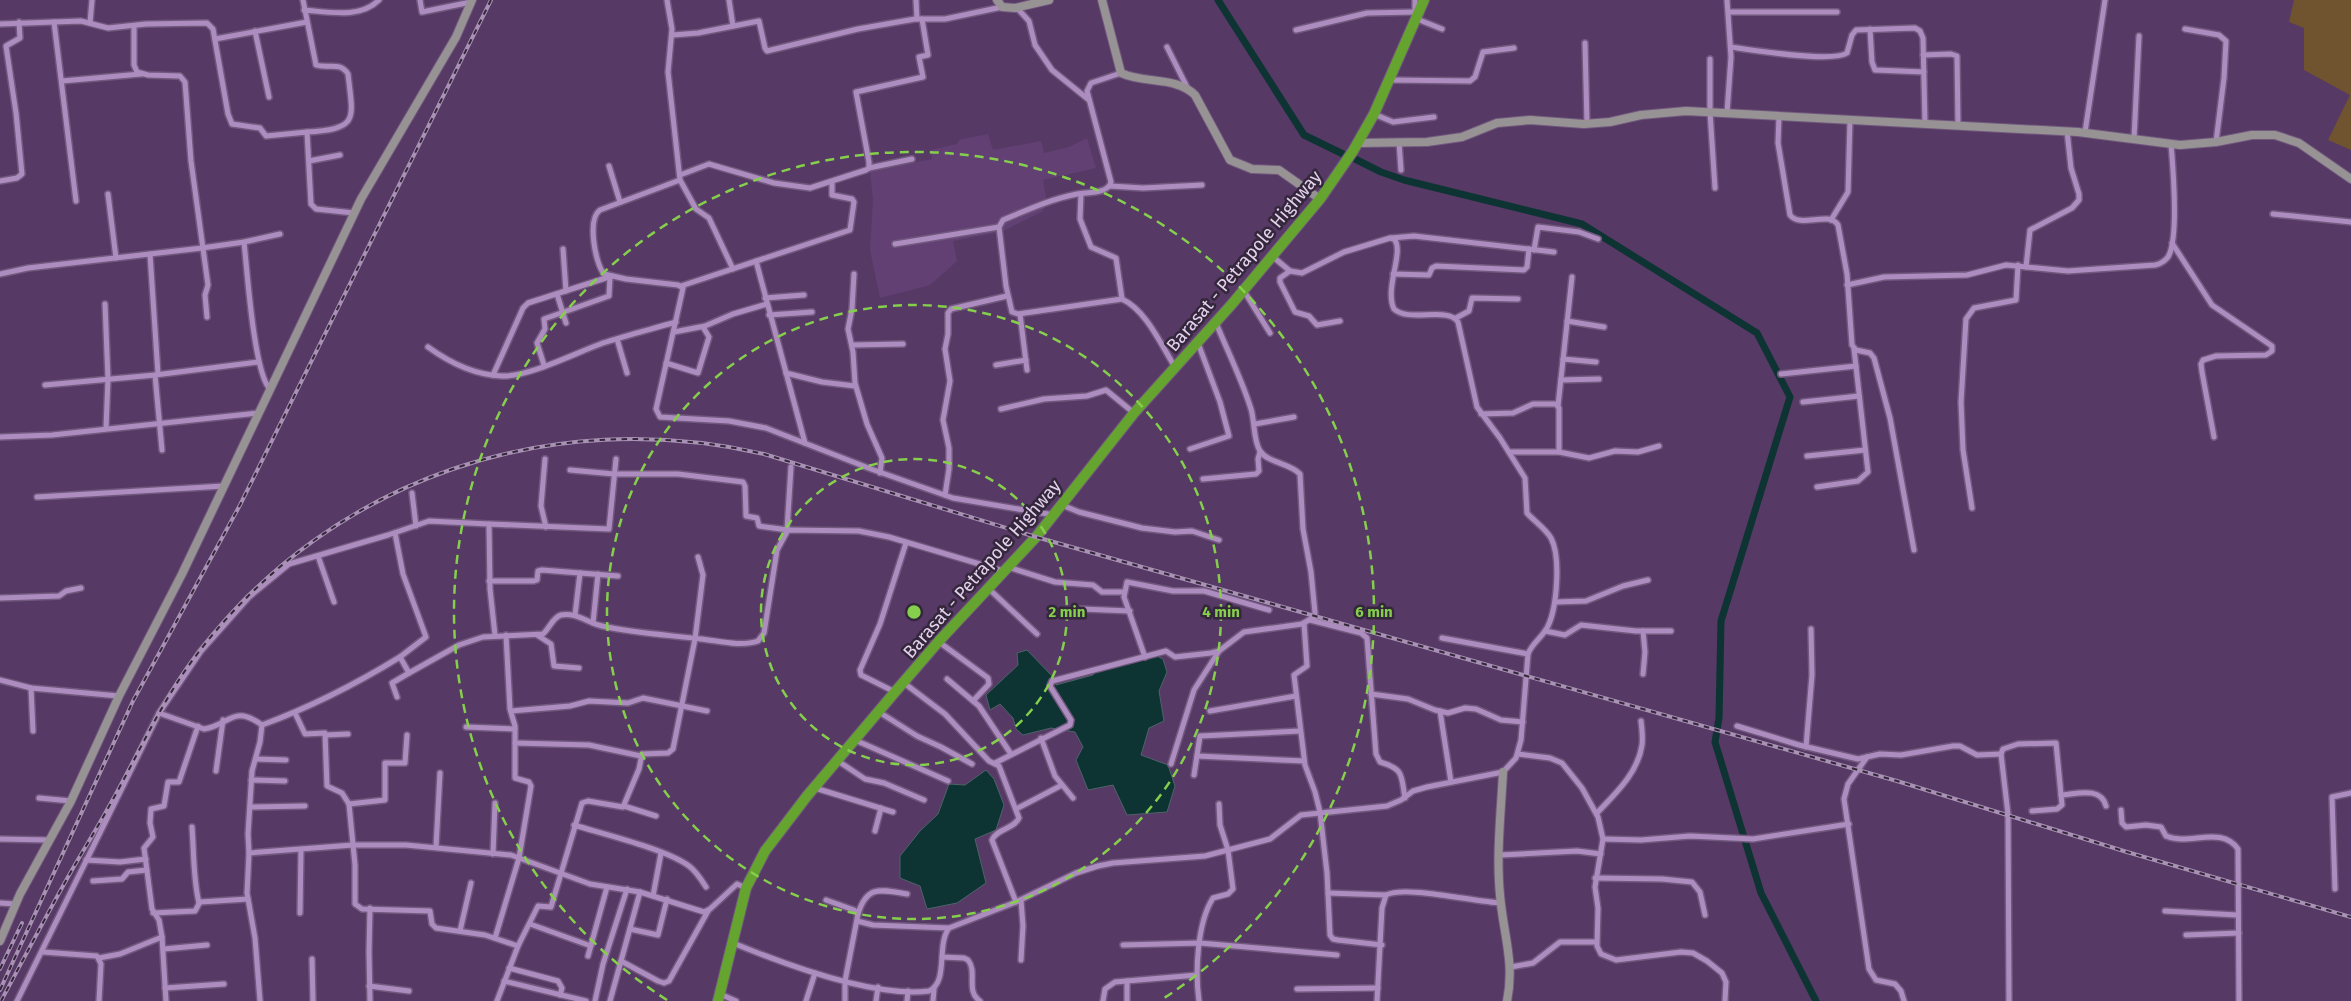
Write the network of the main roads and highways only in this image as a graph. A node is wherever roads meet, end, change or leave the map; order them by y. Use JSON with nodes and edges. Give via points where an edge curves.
{"nodes":[{"id":1,"x":1424,"y":0,"type":"edge"},
{"id":2,"x":719,"y":998,"type":"edge"}],
"edges":[{"from":1,"to":2,"type":"highway","name":"Barasat - Petrapole Highway","via":[[1374,114],[1320,199],[1244,291],[1134,413],[1054,515],[895,692],[764,851],[746,888]]}]}
